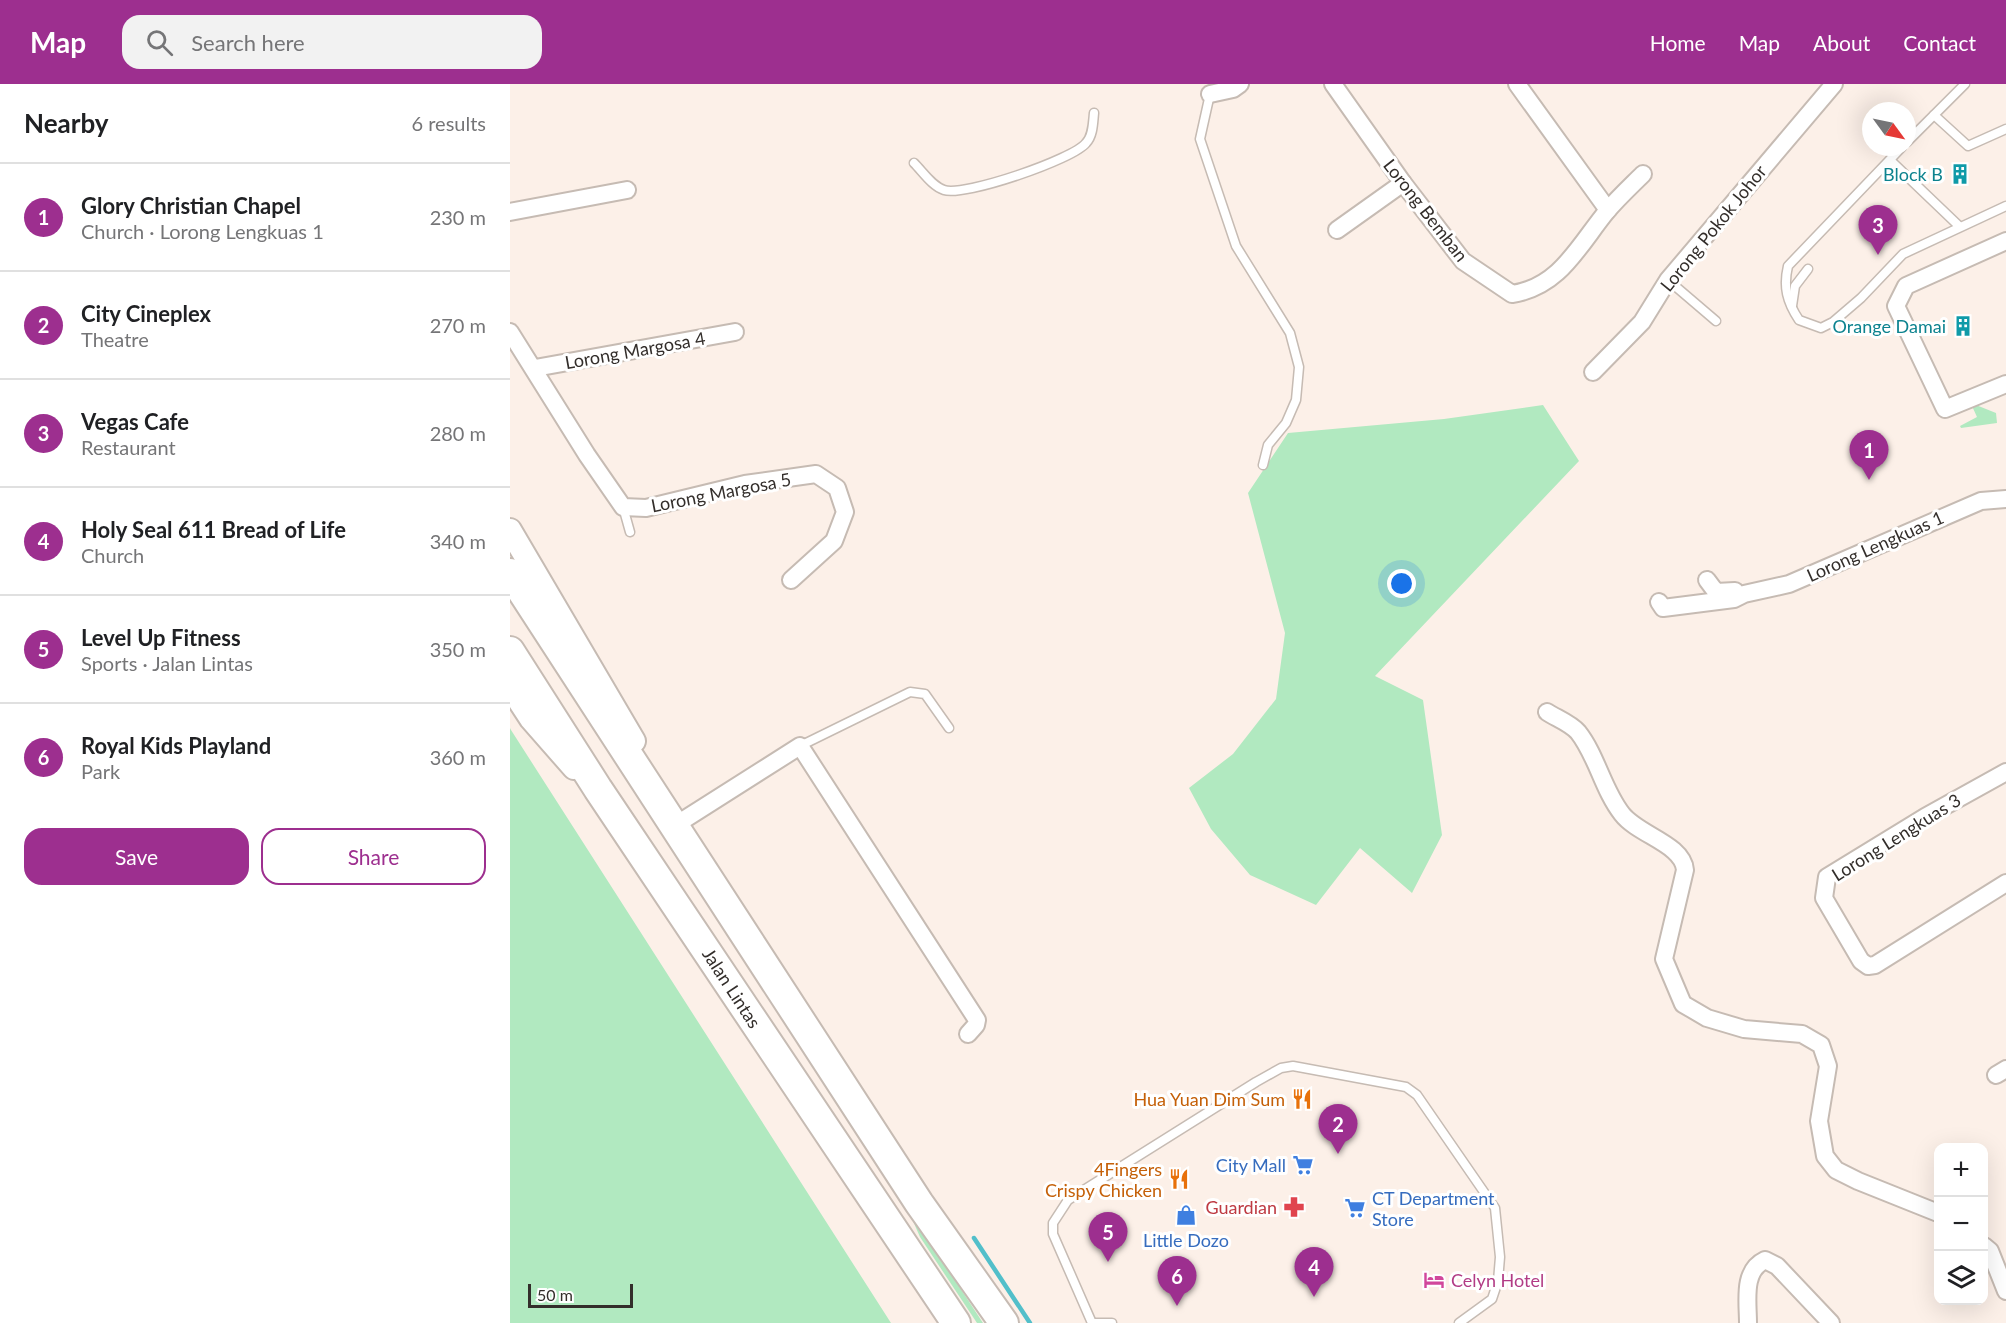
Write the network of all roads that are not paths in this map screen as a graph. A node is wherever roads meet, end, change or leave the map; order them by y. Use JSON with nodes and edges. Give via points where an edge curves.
{"nodes":[{"id":1,"x":1240,"y":84,"type":"edge"},
{"id":2,"x":1333,"y":84,"type":"edge"},
{"id":3,"x":1517,"y":84,"type":"edge"},
{"id":4,"x":1834,"y":84,"type":"edge"},
{"id":5,"x":1965,"y":84,"type":"edge"},
{"id":6,"x":1210,"y":94,"type":"joint"},
{"id":7,"x":1094,"y":113,"type":"dead end"},
{"id":8,"x":1934,"y":115,"type":"junction"},
{"id":9,"x":2006,"y":129,"type":"edge"},
{"id":10,"x":1916,"y":133,"type":"edge"},
{"id":11,"x":1894,"y":156,"type":"edge"},
{"id":12,"x":1890,"y":160,"type":"junction"},
{"id":13,"x":914,"y":163,"type":"dead end"},
{"id":14,"x":1643,"y":174,"type":"dead end"},
{"id":15,"x":1403,"y":183,"type":"junction"},
{"id":16,"x":627,"y":190,"type":"dead end"},
{"id":17,"x":2006,"y":206,"type":"edge"},
{"id":18,"x":1608,"y":210,"type":"junction"},
{"id":19,"x":510,"y":212,"type":"edge"},
{"id":20,"x":1959,"y":226,"type":"junction"},
{"id":21,"x":1337,"y":230,"type":"dead end"},
{"id":22,"x":2006,"y":241,"type":"edge"},
{"id":23,"x":1808,"y":269,"type":"dead end"},
{"id":24,"x":1668,"y":280,"type":"junction"},
{"id":25,"x":1792,"y":310,"type":"junction"},
{"id":26,"x":1716,"y":321,"type":"dead end"},
{"id":27,"x":510,"y":332,"type":"edge"},
{"id":28,"x":735,"y":332,"type":"dead end"},
{"id":29,"x":535,"y":368,"type":"junction"},
{"id":30,"x":1593,"y":372,"type":"dead end"},
{"id":31,"x":2006,"y":384,"type":"edge"},
{"id":32,"x":1263,"y":465,"type":"dead end"},
{"id":33,"x":2006,"y":499,"type":"edge"},
{"id":34,"x":623,"y":507,"type":"junction"},
{"id":35,"x":510,"y":530,"type":"edge"},
{"id":36,"x":630,"y":532,"type":"dead end"},
{"id":37,"x":510,"y":573,"type":"edge"},
{"id":38,"x":791,"y":580,"type":"dead end"},
{"id":39,"x":1707,"y":580,"type":"dead end"},
{"id":40,"x":1744,"y":594,"type":"junction"},
{"id":41,"x":1659,"y":602,"type":"dead end"},
{"id":42,"x":510,"y":651,"type":"edge"},
{"id":43,"x":510,"y":687,"type":"edge"},
{"id":44,"x":1546,"y":712,"type":"dead end"},
{"id":45,"x":949,"y":728,"type":"dead end"},
{"id":46,"x":801,"y":747,"type":"junction"},
{"id":47,"x":2006,"y":772,"type":"edge"},
{"id":48,"x":598,"y":789,"type":"junction"},
{"id":49,"x":671,"y":823,"type":"junction"},
{"id":50,"x":2006,"y":883,"type":"edge"},
{"id":51,"x":968,"y":1034,"type":"dead end"},
{"id":52,"x":919,"y":1203,"type":"junction"},
{"id":53,"x":1934,"y":1211,"type":"edge"},
{"id":54,"x":1988,"y":1250,"type":"edge"},
{"id":55,"x":920,"y":1268,"type":"junction"},
{"id":56,"x":2006,"y":1292,"type":"edge"},
{"id":57,"x":1003,"y":1318,"type":"edge"},
{"id":58,"x":1462,"y":1322,"type":"edge"},
{"id":59,"x":956,"y":1323,"type":"edge"},
{"id":60,"x":1094,"y":1323,"type":"edge"},
{"id":61,"x":1112,"y":1323,"type":"edge"},
{"id":62,"x":1748,"y":1323,"type":"edge"},
{"id":63,"x":1831,"y":1323,"type":"edge"}],
"edges":[{"from":1,"to":6,"type":"street"},
{"from":2,"to":15,"type":"street","name":"Lorong Bemban"},
{"from":3,"to":18,"type":"street"},
{"from":4,"to":24,"type":"street","name":"Lorong Pokok Johor"},
{"from":5,"to":8,"type":"lane"},
{"from":6,"to":32,"type":"lane","via":[[1200,139],[1236,246],[1290,333],[1299,367],[1296,400],[1286,423],[1269,445]]},
{"from":7,"to":13,"type":"lane","via":[[1090,136],[1083,147],[1012,179],[945,191]]},
{"from":8,"to":9,"type":"lane","via":[[1968,146]]},
{"from":8,"to":10,"type":"lane"},
{"from":11,"to":12,"type":"lane"},
{"from":12,"to":20,"type":"lane"},
{"from":12,"to":25,"type":"lane","via":[[1788,266],[1784,280]]},
{"from":14,"to":18,"type":"street","name":"Lorong Bemban"},
{"from":15,"to":18,"type":"street","name":"Lorong Bemban","via":[[1463,261],[1512,294],[1532,291],[1549,279],[1567,263]]},
{"from":15,"to":21,"type":"street"},
{"from":16,"to":19,"type":"street"},
{"from":17,"to":20,"type":"lane"},
{"from":20,"to":25,"type":"lane","via":[[1903,254],[1833,322],[1821,328],[1810,326]]},
{"from":22,"to":31,"type":"street","via":[[1906,286],[1896,306],[1945,409]]},
{"from":23,"to":25,"type":"lane","via":[[1796,286]]},
{"from":24,"to":26,"type":"lane"},
{"from":24,"to":30,"type":"street","name":"Lorong Pokok Johor","via":[[1642,322]]},
{"from":27,"to":29,"type":"street"},
{"from":28,"to":29,"type":"street","name":"Lorong Margosa 4"},
{"from":29,"to":34,"type":"street"},
{"from":33,"to":40,"type":"street","name":"Lorong Lengkuas 1","via":[[1981,501],[1789,584]]},
{"from":34,"to":36,"type":"lane"},
{"from":34,"to":38,"type":"street","name":"Lorong Margosa 5","via":[[646,508],[746,484],[816,474],[837,488],[844,512],[834,541]]},
{"from":35,"to":49,"type":"main road","via":[[655,777]]},
{"from":37,"to":49,"type":"highway"},
{"from":39,"to":40,"type":"street","name":"Lorong Lengkuas 1","via":[[1716,592]]},
{"from":40,"to":41,"type":"street","name":"Lorong Lengkuas 1","via":[[1663,608]]},
{"from":42,"to":48,"type":"highway","name":"Jalan Lintas"},
{"from":43,"to":48,"type":"main road","via":[[546,737]]},
{"from":44,"to":53,"type":"street","via":[[1578,733],[1622,815],[1684,861],[1664,960],[1683,1004],[1707,1018],[1744,1029],[1802,1034],[1821,1045],[1828,1066],[1820,1121],[1825,1156],[1836,1170]]},
{"from":45,"to":46,"type":"lane","via":[[925,694],[910,692]]},
{"from":46,"to":49,"type":"street"},
{"from":46,"to":51,"type":"street","via":[[977,1020]]},
{"from":47,"to":50,"type":"street","name":"Lorong Lengkuas 3","via":[[1827,877],[1824,898],[1862,961],[1869,966]]},
{"from":48,"to":55,"type":"highway","name":"Jalan Lintas"},
{"from":49,"to":52,"type":"highway"},
{"from":52,"to":55,"type":"highway","via":[[906,1202],[897,1210],[896,1219]]},
{"from":52,"to":57,"type":"highway"},
{"from":54,"to":56,"type":"street"},
{"from":55,"to":59,"type":"highway","name":"Jalan Lintas"},
{"from":58,"to":60,"type":"lane","via":[[1492,1299],[1498,1281],[1495,1208],[1417,1095],[1406,1087],[1293,1066],[1256,1082],[1068,1200],[1053,1223],[1053,1234]]},
{"from":60,"to":61,"type":"lane"},
{"from":62,"to":63,"type":"street","via":[[1749,1276],[1756,1264],[1765,1260],[1777,1266]]}]}
